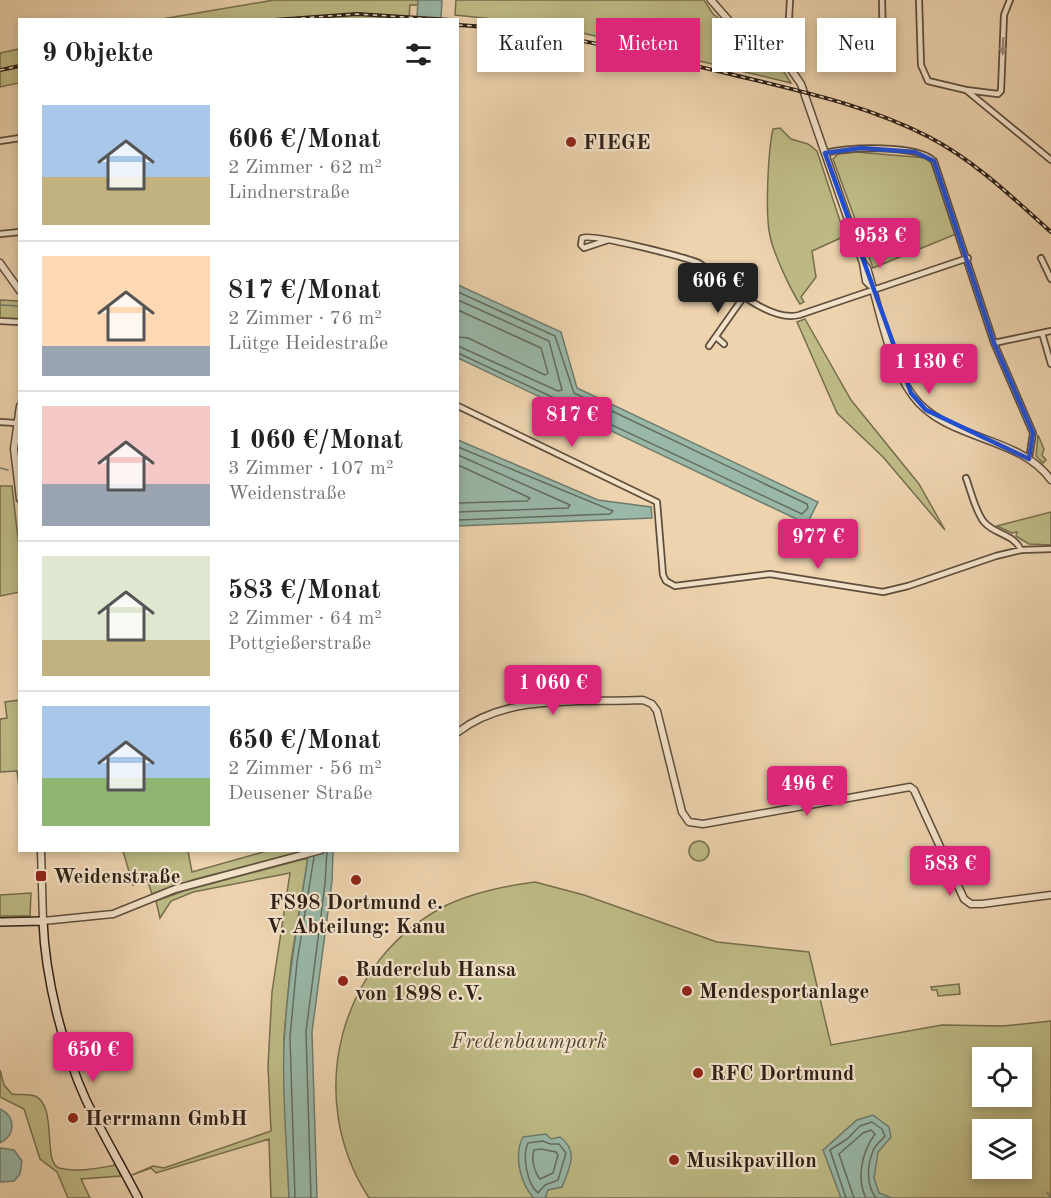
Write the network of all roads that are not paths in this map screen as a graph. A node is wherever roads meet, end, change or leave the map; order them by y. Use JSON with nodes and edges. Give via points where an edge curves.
{"nodes":[{"id":1,"x":711,"y":0,"type":"edge"},
{"id":2,"x":790,"y":0,"type":"edge"},
{"id":3,"x":882,"y":0,"type":"edge"},
{"id":4,"x":919,"y":0,"type":"edge"},
{"id":5,"x":1010,"y":0,"type":"edge"},
{"id":6,"x":789,"y":18,"type":"edge"},
{"id":7,"x":882,"y":18,"type":"edge"},
{"id":8,"x":966,"y":90,"type":"junction"},
{"id":9,"x":18,"y":138,"type":"edge"},
{"id":10,"x":0,"y":141,"type":"edge"},
{"id":11,"x":825,"y":153,"type":"junction"},
{"id":12,"x":1051,"y":160,"type":"edge"},
{"id":13,"x":18,"y":232,"type":"edge"},
{"id":14,"x":0,"y":234,"type":"edge"},
{"id":15,"x":608,"y":240,"type":"junction"},
{"id":16,"x":968,"y":258,"type":"junction"},
{"id":17,"x":1041,"y":258,"type":"dead end"},
{"id":18,"x":0,"y":263,"type":"edge"},
{"id":19,"x":1051,"y":279,"type":"edge"},
{"id":20,"x":18,"y":288,"type":"edge"},
{"id":21,"x":871,"y":288,"type":"junction"},
{"id":22,"x":745,"y":295,"type":"junction"},
{"id":23,"x":0,"y":321,"type":"edge"},
{"id":24,"x":18,"y":322,"type":"edge"},
{"id":25,"x":1051,"y":331,"type":"edge"},
{"id":26,"x":1042,"y":333,"type":"junction"},
{"id":27,"x":716,"y":337,"type":"junction"},
{"id":28,"x":994,"y":343,"type":"junction"},
{"id":29,"x":724,"y":344,"type":"dead end"},
{"id":30,"x":709,"y":346,"type":"dead end"},
{"id":31,"x":1051,"y":364,"type":"edge"},
{"id":32,"x":459,"y":406,"type":"edge"},
{"id":33,"x":18,"y":414,"type":"edge"},
{"id":34,"x":0,"y":422,"type":"edge"},
{"id":35,"x":16,"y":423,"type":"junction"},
{"id":36,"x":1032,"y":461,"type":"junction"},
{"id":37,"x":966,"y":478,"type":"dead end"},
{"id":38,"x":1051,"y":480,"type":"edge"},
{"id":39,"x":18,"y":482,"type":"edge"},
{"id":40,"x":1051,"y":549,"type":"edge"},
{"id":41,"x":1021,"y":550,"type":"junction"},
{"id":42,"x":459,"y":731,"type":"edge"},
{"id":43,"x":41,"y":852,"type":"edge"},
{"id":44,"x":314,"y":852,"type":"edge"},
{"id":45,"x":1051,"y":895,"type":"edge"},
{"id":46,"x":43,"y":921,"type":"junction"},
{"id":47,"x":0,"y":922,"type":"edge"},
{"id":48,"x":138,"y":1198,"type":"edge"}],
"edges":[{"from":1,"to":11,"type":"street","via":[[731,23],[772,48],[793,71]]},
{"from":2,"to":6,"type":"street"},
{"from":3,"to":7,"type":"street"},
{"from":4,"to":8,"type":"street","via":[[921,65],[928,81]]},
{"from":5,"to":8,"type":"street","one_way":true,"via":[[1004,15],[1000,93]]},
{"from":8,"to":12,"type":"street"},
{"from":9,"to":10,"type":"street"},
{"from":11,"to":16,"type":"street","via":[[861,148],[926,154],[934,161]]},
{"from":11,"to":21,"type":"street"},
{"from":13,"to":14,"type":"street"},
{"from":15,"to":15,"type":"street","via":[[584,236],[581,245],[591,248]]},
{"from":15,"to":22,"type":"street","via":[[699,263]]},
{"from":16,"to":21,"type":"street"},
{"from":16,"to":28,"type":"street"},
{"from":17,"to":19,"type":"street"},
{"from":18,"to":20,"type":"street"},
{"from":21,"to":22,"type":"street","via":[[791,317],[770,312]]},
{"from":21,"to":36,"type":"street","via":[[900,372],[913,397],[947,422]]},
{"from":22,"to":27,"type":"street"},
{"from":23,"to":24,"type":"street"},
{"from":25,"to":26,"type":"street"},
{"from":26,"to":28,"type":"street"},
{"from":26,"to":31,"type":"street"},
{"from":27,"to":29,"type":"street"},
{"from":27,"to":30,"type":"street"},
{"from":28,"to":36,"type":"street","via":[[1033,433]]},
{"from":32,"to":41,"type":"street","via":[[657,502],[663,575],[669,584],[770,574],[883,592]]},
{"from":33,"to":35,"type":"street"},
{"from":34,"to":35,"type":"street"},
{"from":35,"to":39,"type":"street"},
{"from":36,"to":38,"type":"street"},
{"from":37,"to":41,"type":"street","via":[[982,520],[1014,540]]},
{"from":40,"to":41,"type":"street"},
{"from":42,"to":45,"type":"street","via":[[485,716],[519,706],[643,700],[657,711],[683,816],[689,822],[703,824],[903,787],[914,790],[964,899],[981,904]]},
{"from":43,"to":46,"type":"street"},
{"from":44,"to":46,"type":"street","via":[[175,889],[113,914]]},
{"from":46,"to":47,"type":"main road"},
{"from":46,"to":48,"type":"main road","via":[[50,981],[72,1061],[86,1098]]}]}
